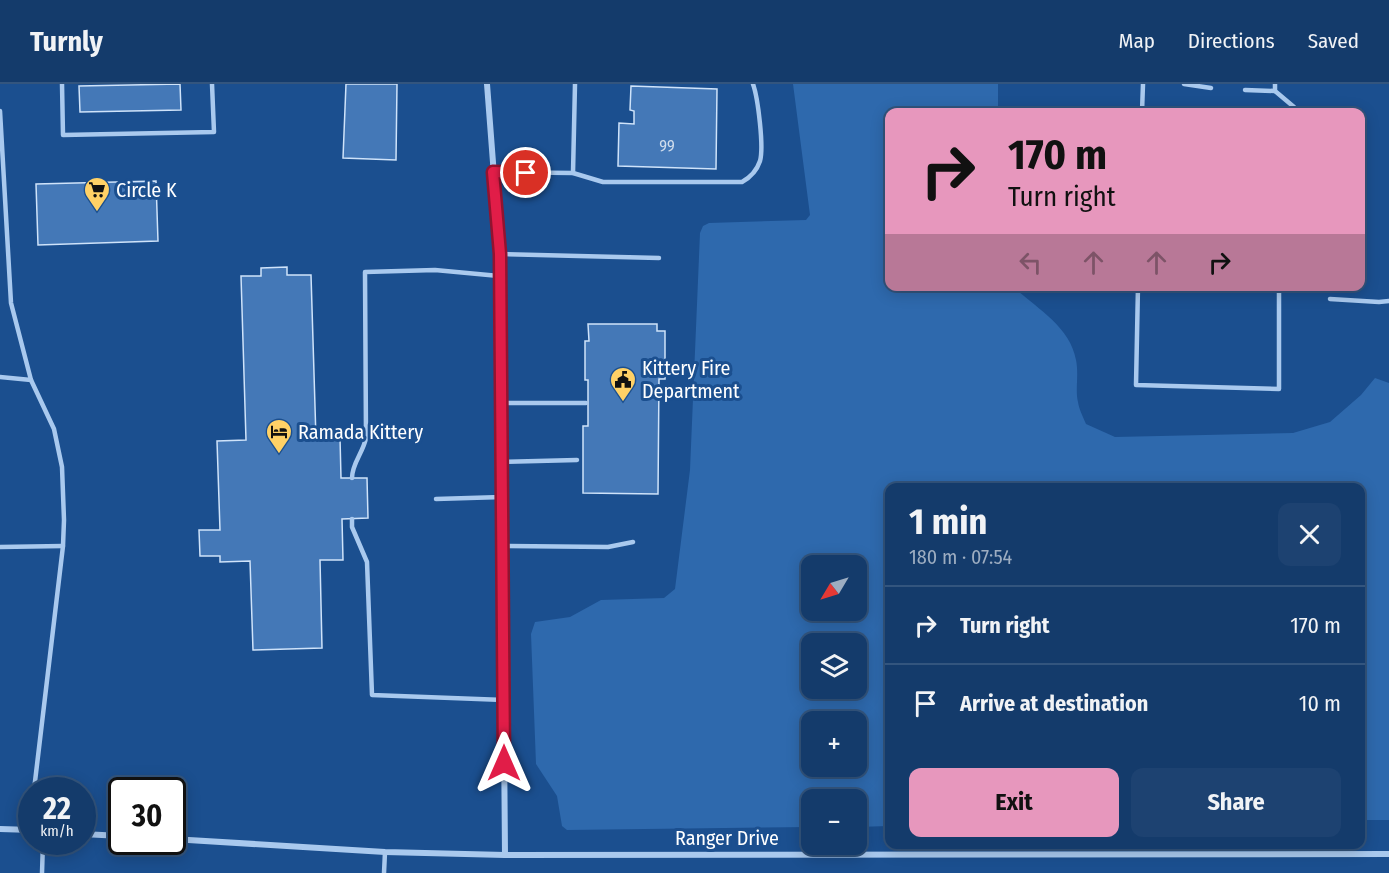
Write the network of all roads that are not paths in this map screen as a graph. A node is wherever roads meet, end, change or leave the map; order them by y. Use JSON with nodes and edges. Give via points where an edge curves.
{"nodes":[{"id":1,"x":62,"y":84,"type":"edge"},
{"id":2,"x":212,"y":84,"type":"edge"},
{"id":3,"x":487,"y":84,"type":"edge"},
{"id":4,"x":575,"y":84,"type":"edge"},
{"id":5,"x":753,"y":84,"type":"edge"},
{"id":6,"x":1143,"y":84,"type":"edge"},
{"id":7,"x":1184,"y":84,"type":"edge"},
{"id":8,"x":1275,"y":84,"type":"edge"},
{"id":9,"x":1211,"y":88,"type":"dead end"},
{"id":10,"x":1245,"y":90,"type":"dead end"},
{"id":11,"x":1275,"y":91,"type":"junction"},
{"id":12,"x":1142,"y":108,"type":"edge"},
{"id":13,"x":1294,"y":108,"type":"edge"},
{"id":14,"x":0,"y":111,"type":"edge"},
{"id":15,"x":493,"y":172,"type":"junction"},
{"id":16,"x":573,"y":173,"type":"junction"},
{"id":17,"x":500,"y":254,"type":"junction"},
{"id":18,"x":659,"y":258,"type":"dead end"},
{"id":19,"x":499,"y":276,"type":"junction"},
{"id":20,"x":1138,"y":291,"type":"edge"},
{"id":21,"x":1279,"y":291,"type":"edge"},
{"id":22,"x":1330,"y":299,"type":"dead end"},
{"id":23,"x":1389,"y":301,"type":"edge"},
{"id":24,"x":0,"y":377,"type":"edge"},
{"id":25,"x":31,"y":380,"type":"junction"},
{"id":26,"x":501,"y":403,"type":"junction"},
{"id":27,"x":586,"y":404,"type":"dead end"},
{"id":28,"x":577,"y":460,"type":"dead end"},
{"id":29,"x":501,"y":462,"type":"junction"},
{"id":30,"x":352,"y":478,"type":"dead end"},
{"id":31,"x":502,"y":497,"type":"junction"},
{"id":32,"x":436,"y":499,"type":"dead end"},
{"id":33,"x":352,"y":519,"type":"dead end"},
{"id":34,"x":633,"y":542,"type":"dead end"},
{"id":35,"x":63,"y":546,"type":"junction"},
{"id":36,"x":502,"y":546,"type":"junction"},
{"id":37,"x":0,"y":547,"type":"edge"},
{"id":38,"x":504,"y":699,"type":"junction"},
{"id":39,"x":36,"y":777,"type":"edge"},
{"id":40,"x":0,"y":828,"type":"edge"},
{"id":41,"x":18,"y":829,"type":"edge"},
{"id":42,"x":186,"y":841,"type":"edge"},
{"id":43,"x":385,"y":852,"type":"junction"},
{"id":44,"x":1389,"y":854,"type":"edge"},
{"id":45,"x":43,"y":855,"type":"edge"},
{"id":46,"x":505,"y":855,"type":"junction"},
{"id":47,"x":42,"y":873,"type":"edge"},
{"id":48,"x":384,"y":873,"type":"edge"}],
"edges":[{"from":1,"to":2,"type":"lane","via":[[63,135],[214,132]]},
{"from":3,"to":15,"type":"street"},
{"from":4,"to":16,"type":"lane"},
{"from":5,"to":16,"type":"lane","via":[[761,159],[755,171],[742,182],[603,182]]},
{"from":6,"to":12,"type":"lane"},
{"from":7,"to":9,"type":"lane"},
{"from":8,"to":11,"type":"lane"},
{"from":10,"to":11,"type":"lane"},
{"from":11,"to":13,"type":"lane"},
{"from":14,"to":25,"type":"lane","via":[[11,303]]},
{"from":15,"to":16,"type":"lane"},
{"from":15,"to":17,"type":"street"},
{"from":17,"to":18,"type":"lane"},
{"from":17,"to":19,"type":"street"},
{"from":19,"to":26,"type":"street"},
{"from":19,"to":30,"type":"lane","via":[[435,270],[365,272],[366,438]]},
{"from":20,"to":21,"type":"lane","via":[[1136,385],[1279,389]]},
{"from":22,"to":23,"type":"lane"},
{"from":24,"to":25,"type":"lane"},
{"from":25,"to":35,"type":"lane","via":[[54,429],[62,467]]},
{"from":26,"to":27,"type":"lane"},
{"from":26,"to":29,"type":"street"},
{"from":28,"to":29,"type":"lane"},
{"from":29,"to":31,"type":"street"},
{"from":31,"to":32,"type":"lane"},
{"from":31,"to":36,"type":"street"},
{"from":33,"to":38,"type":"lane","via":[[367,562],[372,695]]},
{"from":34,"to":36,"type":"lane","via":[[608,547]]},
{"from":35,"to":37,"type":"lane"},
{"from":35,"to":39,"type":"lane"},
{"from":36,"to":38,"type":"street"},
{"from":38,"to":46,"type":"street"},
{"from":40,"to":41,"type":"street"},
{"from":42,"to":43,"type":"street","name":"Ranger Drive"},
{"from":43,"to":46,"type":"street","name":"Ranger Drive"},
{"from":43,"to":48,"type":"lane"},
{"from":44,"to":46,"type":"street","name":"Ranger Drive"},
{"from":45,"to":47,"type":"lane"}]}
